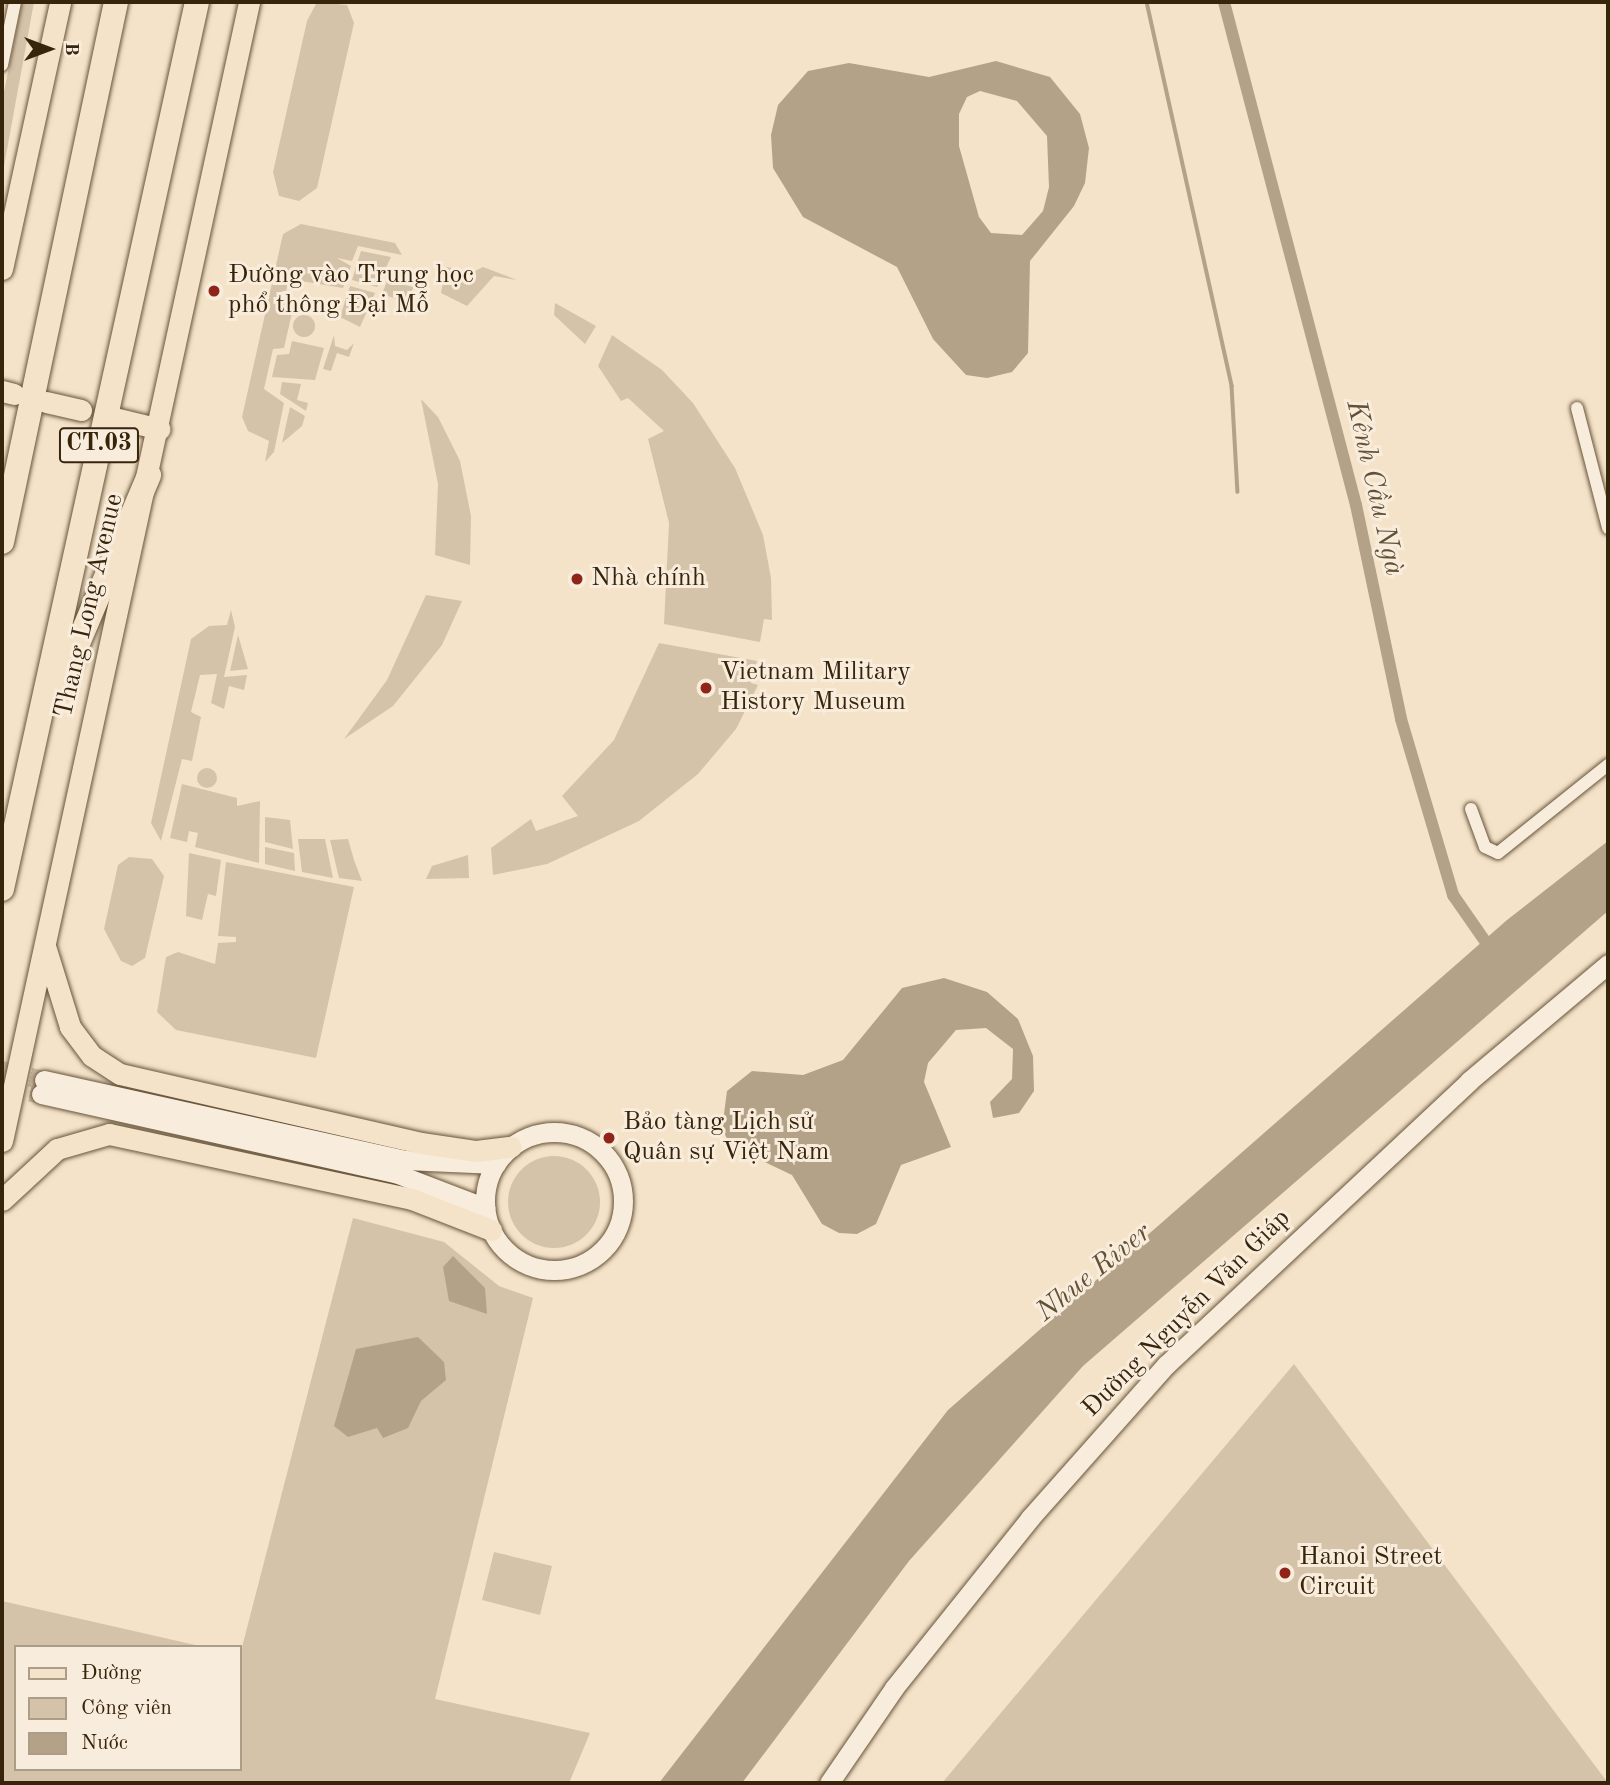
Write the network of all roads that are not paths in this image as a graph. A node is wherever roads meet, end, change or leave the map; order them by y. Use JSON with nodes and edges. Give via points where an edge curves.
{"nodes":[{"id":1,"x":15,"y":2,"type":"edge"},
{"id":2,"x":60,"y":2,"type":"edge"},
{"id":3,"x":116,"y":2,"type":"edge"},
{"id":4,"x":197,"y":2,"type":"edge"},
{"id":5,"x":249,"y":2,"type":"edge"},
{"id":6,"x":2,"y":65,"type":"edge"},
{"id":7,"x":2,"y":269,"type":"edge"},
{"id":8,"x":46,"y":402,"type":"dead end"},
{"id":9,"x":1577,"y":408,"type":"dead end"},
{"id":10,"x":81,"y":410,"type":"dead end"},
{"id":11,"x":110,"y":417,"type":"dead end"},
{"id":12,"x":160,"y":429,"type":"junction"},
{"id":13,"x":149,"y":475,"type":"junction"},
{"id":14,"x":1608,"y":528,"type":"edge"},
{"id":15,"x":2,"y":542,"type":"edge"},
{"id":16,"x":1608,"y":765,"type":"edge"},
{"id":17,"x":1471,"y":809,"type":"dead end"},
{"id":18,"x":2,"y":889,"type":"edge"},
{"id":19,"x":2,"y":899,"type":"edge"},
{"id":20,"x":43,"y":936,"type":"junction"},
{"id":21,"x":1608,"y":964,"type":"edge"},
{"id":22,"x":2,"y":1141,"type":"edge"},
{"id":23,"x":511,"y":1147,"type":"junction"},
{"id":24,"x":496,"y":1164,"type":"junction"},
{"id":25,"x":2,"y":1200,"type":"edge"},
{"id":26,"x":486,"y":1208,"type":"junction"},
{"id":27,"x":491,"y":1230,"type":"junction"},
{"id":28,"x":829,"y":1783,"type":"edge"}],
"edges":[{"from":1,"to":6,"type":"street"},
{"from":2,"to":7,"type":"main road"},
{"from":3,"to":15,"type":"highway","number":"CT.03"},
{"from":4,"to":18,"type":"highway","number":"CT.03"},
{"from":5,"to":12,"type":"main road","name":"Thang Long Avenue"},
{"from":8,"to":10,"type":"main road"},
{"from":9,"to":14,"type":"street"},
{"from":11,"to":12,"type":"main road"},
{"from":12,"to":13,"type":"main road","name":"Thang Long Avenue"},
{"from":13,"to":19,"type":"highway","via":[[49,714],[27,824]]},
{"from":13,"to":20,"type":"main road","name":"Thang Long Avenue"},
{"from":16,"to":17,"type":"street","via":[[1498,853],[1485,847]]},
{"from":20,"to":22,"type":"main road","name":"Thang Long Avenue"},
{"from":20,"to":23,"type":"main road","via":[[70,1027],[92,1056],[120,1074],[421,1143],[476,1151]]},
{"from":21,"to":28,"type":"street","name":"Đường Nguyễn Văn Giáp","via":[[1469,1081],[1166,1365],[1030,1518],[894,1688]]},
{"from":23,"to":24,"type":"street"},
{"from":23,"to":27,"type":"street","via":[[553,1132],[596,1146],[621,1183],[618,1228],[588,1262],[551,1270],[522,1263]]},
{"from":24,"to":26,"type":"street"},
{"from":24,"to":26,"type":"street","via":[[405,1160],[43,1087],[395,1173]]},
{"from":25,"to":27,"type":"main road","via":[[57,1149],[109,1134],[412,1199]]},
{"from":26,"to":27,"type":"street"}]}
